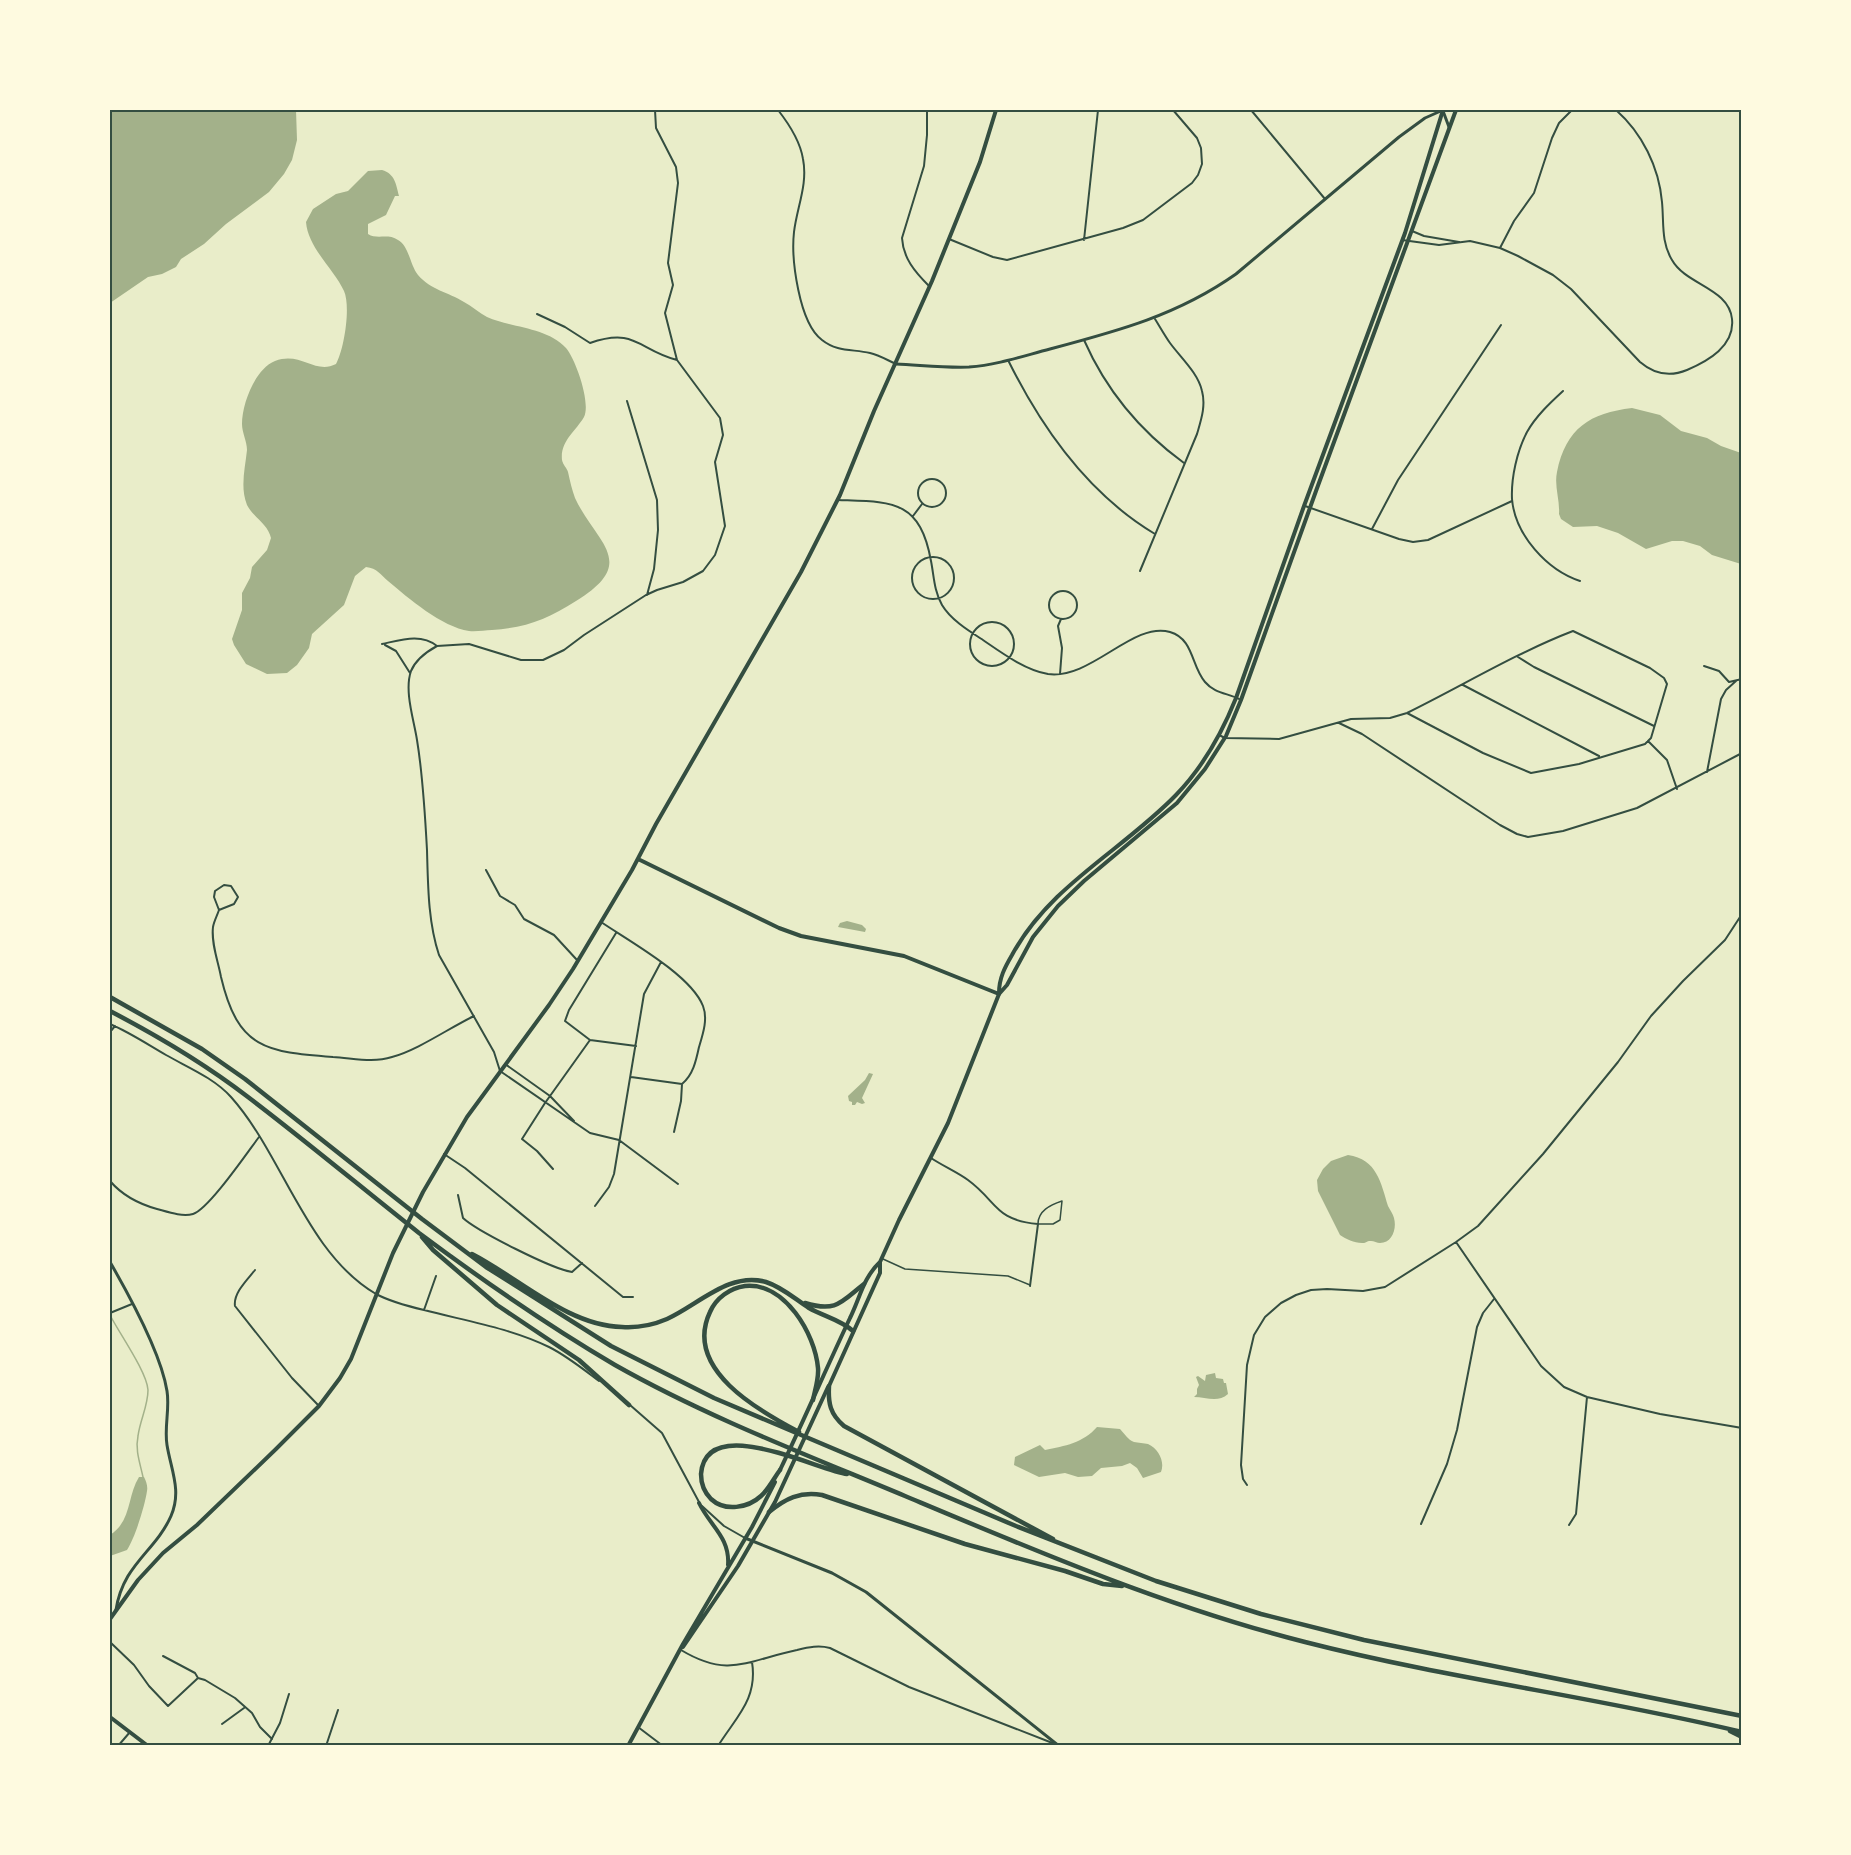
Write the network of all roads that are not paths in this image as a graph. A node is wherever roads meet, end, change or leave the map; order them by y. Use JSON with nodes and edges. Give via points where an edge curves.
{"nodes":[{"id":1,"x":655,"y":110,"type":"edge"},
{"id":2,"x":778,"y":110,"type":"edge"},
{"id":3,"x":927,"y":110,"type":"edge"},
{"id":4,"x":996,"y":110,"type":"edge"},
{"id":5,"x":1098,"y":110,"type":"edge"},
{"id":6,"x":1173,"y":110,"type":"edge"},
{"id":7,"x":1251,"y":110,"type":"edge"},
{"id":8,"x":1443,"y":110,"type":"edge"},
{"id":9,"x":1456,"y":110,"type":"edge"},
{"id":10,"x":1572,"y":110,"type":"edge"},
{"id":11,"x":1616,"y":110,"type":"edge"},
{"id":12,"x":1449,"y":127,"type":"junction"},
{"id":13,"x":1325,"y":199,"type":"junction"},
{"id":14,"x":1407,"y":227,"type":"junction"},
{"id":15,"x":1411,"y":231,"type":"junction"},
{"id":16,"x":949,"y":238,"type":"junction"},
{"id":17,"x":1084,"y":240,"type":"junction"},
{"id":18,"x":1402,"y":240,"type":"junction"},
{"id":19,"x":1408,"y":241,"type":"junction"},
{"id":20,"x":1462,"y":242,"type":"junction"},
{"id":21,"x":1500,"y":248,"type":"junction"},
{"id":22,"x":930,"y":287,"type":"junction"},
{"id":23,"x":537,"y":314,"type":"dead end"},
{"id":24,"x":1155,"y":319,"type":"junction"},
{"id":25,"x":1501,"y":326,"type":"dead end"},
{"id":26,"x":1084,"y":340,"type":"junction"},
{"id":27,"x":677,"y":360,"type":"junction"},
{"id":28,"x":1008,"y":360,"type":"junction"},
{"id":29,"x":896,"y":364,"type":"junction"},
{"id":30,"x":1563,"y":390,"type":"dead end"},
{"id":31,"x":627,"y":401,"type":"dead end"},
{"id":32,"x":1184,"y":463,"type":"junction"},
{"id":33,"x":838,"y":500,"type":"junction"},
{"id":34,"x":1512,"y":501,"type":"junction"},
{"id":35,"x":922,"y":504,"type":"junction"},
{"id":36,"x":1304,"y":506,"type":"junction"},
{"id":37,"x":1309,"y":508,"type":"junction"},
{"id":38,"x":912,"y":517,"type":"junction"},
{"id":39,"x":1372,"y":529,"type":"junction"},
{"id":40,"x":1155,"y":534,"type":"junction"},
{"id":41,"x":930,"y":557,"type":"junction"},
{"id":42,"x":1140,"y":571,"type":"dead end"},
{"id":43,"x":1580,"y":581,"type":"dead end"},
{"id":44,"x":648,"y":595,"type":"junction"},
{"id":45,"x":939,"y":597,"type":"junction"},
{"id":46,"x":1061,"y":619,"type":"junction"},
{"id":47,"x":973,"y":633,"type":"junction"},
{"id":48,"x":437,"y":646,"type":"junction"},
{"id":49,"x":1010,"y":657,"type":"junction"},
{"id":50,"x":1518,"y":657,"type":"junction"},
{"id":51,"x":1704,"y":666,"type":"dead end"},
{"id":52,"x":411,"y":674,"type":"junction"},
{"id":53,"x":1060,"y":674,"type":"junction"},
{"id":54,"x":1742,"y":679,"type":"edge"},
{"id":55,"x":1736,"y":681,"type":"junction"},
{"id":56,"x":1464,"y":685,"type":"junction"},
{"id":57,"x":1236,"y":698,"type":"junction"},
{"id":58,"x":1241,"y":700,"type":"junction"},
{"id":59,"x":1407,"y":713,"type":"junction"},
{"id":60,"x":1338,"y":723,"type":"junction"},
{"id":61,"x":1654,"y":726,"type":"junction"},
{"id":62,"x":1219,"y":735,"type":"junction"},
{"id":63,"x":1225,"y":738,"type":"junction"},
{"id":64,"x":1648,"y":741,"type":"junction"},
{"id":65,"x":1742,"y":753,"type":"edge"},
{"id":66,"x":1600,"y":757,"type":"junction"},
{"id":67,"x":1707,"y":772,"type":"junction"},
{"id":68,"x":1677,"y":789,"type":"junction"},
{"id":69,"x":638,"y":859,"type":"junction"},
{"id":70,"x":486,"y":870,"type":"dead end"},
{"id":71,"x":219,"y":910,"type":"junction"},
{"id":72,"x":1742,"y":914,"type":"edge"},
{"id":73,"x":601,"y":922,"type":"junction"},
{"id":74,"x":616,"y":932,"type":"junction"},
{"id":75,"x":578,"y":961,"type":"junction"},
{"id":76,"x":661,"y":962,"type":"junction"},
{"id":77,"x":999,"y":994,"type":"junction"},
{"id":78,"x":110,"y":997,"type":"edge"},
{"id":79,"x":110,"y":1011,"type":"edge"},
{"id":80,"x":474,"y":1016,"type":"junction"},
{"id":81,"x":110,"y":1024,"type":"edge"},
{"id":82,"x":115,"y":1026,"type":"junction"},
{"id":83,"x":110,"y":1032,"type":"edge"},
{"id":84,"x":590,"y":1040,"type":"junction"},
{"id":85,"x":636,"y":1046,"type":"junction"},
{"id":86,"x":505,"y":1064,"type":"junction"},
{"id":87,"x":500,"y":1071,"type":"junction"},
{"id":88,"x":631,"y":1077,"type":"junction"},
{"id":89,"x":682,"y":1084,"type":"junction"},
{"id":90,"x":550,"y":1096,"type":"junction"},
{"id":91,"x":544,"y":1103,"type":"junction"},
{"id":92,"x":576,"y":1123,"type":"junction"},
{"id":93,"x":674,"y":1132,"type":"dead end"},
{"id":94,"x":259,"y":1137,"type":"junction"},
{"id":95,"x":619,"y":1140,"type":"junction"},
{"id":96,"x":444,"y":1154,"type":"junction"},
{"id":97,"x":931,"y":1158,"type":"junction"},
{"id":98,"x":553,"y":1169,"type":"dead end"},
{"id":99,"x":110,"y":1181,"type":"edge"},
{"id":100,"x":678,"y":1184,"type":"dead end"},
{"id":101,"x":458,"y":1196,"type":"dead end"},
{"id":102,"x":595,"y":1206,"type":"dead end"},
{"id":103,"x":1038,"y":1224,"type":"junction"},
{"id":104,"x":417,"y":1231,"type":"junction"},
{"id":105,"x":1456,"y":1242,"type":"junction"},
{"id":106,"x":457,"y":1246,"type":"junction"},
{"id":107,"x":881,"y":1261,"type":"junction"},
{"id":108,"x":110,"y":1262,"type":"edge"},
{"id":109,"x":583,"y":1263,"type":"junction"},
{"id":110,"x":255,"y":1270,"type":"dead end"},
{"id":111,"x":436,"y":1276,"type":"dead end"},
{"id":112,"x":864,"y":1284,"type":"junction"},
{"id":113,"x":1030,"y":1286,"type":"joint"},
{"id":114,"x":377,"y":1294,"type":"junction"},
{"id":115,"x":633,"y":1297,"type":"dead end"},
{"id":116,"x":1494,"y":1299,"type":"junction"},
{"id":117,"x":801,"y":1302,"type":"junction"},
{"id":118,"x":132,"y":1304,"type":"junction"},
{"id":119,"x":424,"y":1310,"type":"junction"},
{"id":120,"x":111,"y":1312,"type":"edge"},
{"id":121,"x":846,"y":1325,"type":"junction"},
{"id":122,"x":853,"y":1332,"type":"junction"},
{"id":123,"x":829,"y":1386,"type":"junction"},
{"id":124,"x":1587,"y":1397,"type":"junction"},
{"id":125,"x":813,"y":1400,"type":"junction"},
{"id":126,"x":629,"y":1405,"type":"junction"},
{"id":127,"x":319,"y":1406,"type":"junction"},
{"id":128,"x":783,"y":1426,"type":"junction"},
{"id":129,"x":1742,"y":1428,"type":"edge"},
{"id":130,"x":814,"y":1461,"type":"junction"},
{"id":131,"x":780,"y":1470,"type":"junction"},
{"id":132,"x":1247,"y":1485,"type":"dead end"},
{"id":133,"x":699,"y":1503,"type":"junction"},
{"id":134,"x":769,"y":1512,"type":"junction"},
{"id":135,"x":1421,"y":1524,"type":"dead end"},
{"id":136,"x":1569,"y":1525,"type":"dead end"},
{"id":137,"x":745,"y":1538,"type":"junction"},
{"id":138,"x":752,"y":1541,"type":"junction"},
{"id":139,"x":1074,"y":1550,"type":"junction"},
{"id":140,"x":728,"y":1567,"type":"junction"},
{"id":141,"x":1129,"y":1587,"type":"junction"},
{"id":142,"x":116,"y":1610,"type":"junction"},
{"id":143,"x":110,"y":1619,"type":"edge"},
{"id":144,"x":110,"y":1642,"type":"edge"},
{"id":145,"x":681,"y":1650,"type":"junction"},
{"id":146,"x":163,"y":1656,"type":"dead end"},
{"id":147,"x":752,"y":1662,"type":"junction"},
{"id":148,"x":198,"y":1678,"type":"junction"},
{"id":149,"x":288,"y":1694,"type":"dead end"},
{"id":150,"x":244,"y":1708,"type":"junction"},
{"id":151,"x":339,"y":1710,"type":"dead end"},
{"id":152,"x":1742,"y":1716,"type":"edge"},
{"id":153,"x":110,"y":1717,"type":"edge"},
{"id":154,"x":222,"y":1724,"type":"dead end"},
{"id":155,"x":638,"y":1727,"type":"junction"},
{"id":156,"x":1722,"y":1727,"type":"junction"},
{"id":157,"x":130,"y":1732,"type":"junction"},
{"id":158,"x":1742,"y":1732,"type":"edge"},
{"id":159,"x":1742,"y":1737,"type":"edge"},
{"id":160,"x":272,"y":1739,"type":"junction"},
{"id":161,"x":1046,"y":1740,"type":"junction"},
{"id":162,"x":118,"y":1746,"type":"edge"},
{"id":163,"x":148,"y":1746,"type":"edge"},
{"id":164,"x":268,"y":1746,"type":"edge"},
{"id":165,"x":326,"y":1746,"type":"edge"},
{"id":166,"x":628,"y":1746,"type":"edge"},
{"id":167,"x":663,"y":1746,"type":"edge"},
{"id":168,"x":718,"y":1746,"type":"edge"},
{"id":169,"x":1044,"y":1746,"type":"edge"},
{"id":170,"x":1059,"y":1746,"type":"edge"}],
"edges":[{"from":1,"to":27,"type":"street","via":[[656,128],[676,167],[678,183],[668,263],[673,285],[665,313]]},
{"from":2,"to":29,"type":"street","via":[[796,138],[803,159],[803,189],[793,244],[806,320],[816,335],[835,348],[871,353]]},
{"from":3,"to":22,"type":"street","via":[[924,166],[902,238],[906,257]]},
{"from":4,"to":16,"type":"main road"},
{"from":5,"to":17,"type":"street"},
{"from":6,"to":17,"type":"street","via":[[1200,143],[1203,159],[1198,175],[1143,220]]},
{"from":7,"to":13,"type":"street"},
{"from":8,"to":12,"type":"street"},
{"from":8,"to":13,"type":"street","via":[[1399,137]]},
{"from":8,"to":14,"type":"main road"},
{"from":9,"to":12,"type":"main road"},
{"from":10,"to":21,"type":"street","via":[[1555,130],[1537,187]]},
{"from":11,"to":21,"type":"street","via":[[1635,130],[1654,167],[1661,192],[1664,241],[1671,260],[1685,275],[1722,299],[1730,311],[1732,329],[1724,346],[1682,372],[1653,371],[1566,284]]},
{"from":12,"to":15,"type":"main road"},
{"from":13,"to":24,"type":"street","via":[[1224,282]]},
{"from":14,"to":15,"type":"street"},
{"from":14,"to":18,"type":"main road"},
{"from":15,"to":19,"type":"main road"},
{"from":15,"to":20,"type":"street"},
{"from":16,"to":17,"type":"street","via":[[1007,260]]},
{"from":16,"to":22,"type":"main road"},
{"from":18,"to":19,"type":"street"},
{"from":18,"to":36,"type":"main road"},
{"from":19,"to":20,"type":"street","via":[[1439,245]]},
{"from":19,"to":37,"type":"main road"},
{"from":20,"to":21,"type":"street"},
{"from":22,"to":29,"type":"main road"},
{"from":23,"to":27,"type":"street","via":[[590,343],[626,337]]},
{"from":24,"to":26,"type":"street"},
{"from":24,"to":32,"type":"street","via":[[1194,373],[1202,391],[1203,414]]},
{"from":25,"to":39,"type":"street","via":[[1398,480]]},
{"from":26,"to":28,"type":"street"},
{"from":26,"to":32,"type":"street","via":[[1093,362],[1128,413]]},
{"from":27,"to":44,"type":"street","via":[[720,418],[723,435],[715,462],[724,531],[715,555],[703,571]]},
{"from":28,"to":29,"type":"street","via":[[968,367]]},
{"from":28,"to":40,"type":"street","via":[[1036,414],[1075,465],[1138,524]]},
{"from":29,"to":33,"type":"main road"},
{"from":30,"to":34,"type":"street","via":[[1537,417],[1523,440]]},
{"from":31,"to":44,"type":"street","via":[[657,500],[658,530]]},
{"from":32,"to":40,"type":"street"},
{"from":33,"to":38,"type":"street","via":[[890,503]]},
{"from":33,"to":69,"type":"main road"},
{"from":34,"to":39,"type":"street","via":[[1421,542]]},
{"from":34,"to":43,"type":"street","via":[[1520,525],[1538,552],[1558,571]]},
{"from":35,"to":35,"type":"street","via":[[917,492],[922,482],[932,479],[942,483],[946,491],[943,502],[933,508]]},
{"from":35,"to":38,"type":"street"},
{"from":36,"to":37,"type":"street"},
{"from":36,"to":57,"type":"main road"},
{"from":37,"to":39,"type":"street"},
{"from":37,"to":58,"type":"main road"},
{"from":38,"to":41,"type":"street","via":[[925,536]]},
{"from":40,"to":42,"type":"street"},
{"from":41,"to":45,"type":"street"},
{"from":41,"to":45,"type":"street","via":[[944,560],[952,571],[950,589]]},
{"from":41,"to":45,"type":"street","via":[[915,567],[913,584],[921,595]]},
{"from":44,"to":48,"type":"street","via":[[543,660],[521,660],[469,644]]},
{"from":45,"to":47,"type":"street","via":[[949,614]]},
{"from":46,"to":46,"type":"street","via":[[1052,613],[1049,603],[1055,594],[1065,591],[1075,598],[1077,607],[1070,617]]},
{"from":46,"to":53,"type":"street"},
{"from":47,"to":49,"type":"street"},
{"from":47,"to":49,"type":"street","via":[[971,649],[981,662],[996,665]]},
{"from":47,"to":49,"type":"street","via":[[990,622],[1006,627],[1014,641]]},
{"from":48,"to":52,"type":"street","via":[[420,657]]},
{"from":48,"to":52,"type":"street","via":[[414,638],[382,644],[396,651]]},
{"from":49,"to":53,"type":"street","via":[[1038,671]]},
{"from":50,"to":56,"type":"street"},
{"from":50,"to":61,"type":"street"},
{"from":50,"to":61,"type":"street","via":[[1573,631],[1650,668],[1667,684]]},
{"from":51,"to":55,"type":"street","via":[[1719,671],[1729,682]]},
{"from":52,"to":80,"type":"street","via":[[435,942],[445,968]]},
{"from":53,"to":57,"type":"street","via":[[1082,668],[1149,632],[1168,631],[1185,641],[1199,674],[1210,687]]},
{"from":54,"to":55,"type":"street"},
{"from":55,"to":67,"type":"street","via":[[1721,699]]},
{"from":56,"to":59,"type":"street"},
{"from":56,"to":66,"type":"street"},
{"from":57,"to":58,"type":"street"},
{"from":57,"to":62,"type":"main road"},
{"from":58,"to":63,"type":"main road"},
{"from":59,"to":60,"type":"street"},
{"from":59,"to":66,"type":"street","via":[[1531,773]]},
{"from":60,"to":63,"type":"street","via":[[1279,739]]},
{"from":60,"to":68,"type":"street","via":[[1368,738],[1506,830],[1526,837],[1620,814]]},
{"from":61,"to":64,"type":"street"},
{"from":62,"to":63,"type":"street"},
{"from":62,"to":77,"type":"main road","via":[[1177,794],[1038,917],[1003,973]]},
{"from":63,"to":77,"type":"main road","via":[[1177,803],[1058,906]]},
{"from":64,"to":66,"type":"street"},
{"from":64,"to":68,"type":"street","via":[[1667,760]]},
{"from":65,"to":67,"type":"street"},
{"from":67,"to":68,"type":"street"},
{"from":69,"to":73,"type":"main road"},
{"from":69,"to":77,"type":"main road","via":[[779,928],[904,956]]},
{"from":70,"to":75,"type":"street","via":[[500,896],[515,905],[524,919],[558,938]]},
{"from":71,"to":71,"type":"street","via":[[215,891],[224,885],[231,886],[237,892],[237,901]]},
{"from":71,"to":80,"type":"street","via":[[213,936],[230,1008],[248,1035],[269,1048],[304,1055],[378,1060],[404,1053]]},
{"from":72,"to":105,"type":"street","via":[[1725,940],[1651,1016],[1543,1154],[1488,1216]]},
{"from":73,"to":74,"type":"street"},
{"from":73,"to":75,"type":"main road"},
{"from":74,"to":76,"type":"street"},
{"from":74,"to":84,"type":"street","via":[[565,1018]]},
{"from":75,"to":86,"type":"main road"},
{"from":76,"to":85,"type":"street","via":[[644,994]]},
{"from":76,"to":89,"type":"street","via":[[693,988],[704,1008],[705,1025],[696,1063]]},
{"from":77,"to":97,"type":"main road"},
{"from":78,"to":106,"type":"highway","via":[[169,1029],[245,1079]]},
{"from":79,"to":104,"type":"highway","via":[[168,1043],[246,1095]]},
{"from":80,"to":87,"type":"street"},
{"from":81,"to":82,"type":"street"},
{"from":82,"to":83,"type":"street"},
{"from":82,"to":94,"type":"street","via":[[222,1089]]},
{"from":84,"to":85,"type":"street"},
{"from":84,"to":90,"type":"street"},
{"from":85,"to":88,"type":"street"},
{"from":86,"to":87,"type":"main road"},
{"from":86,"to":90,"type":"street"},
{"from":87,"to":91,"type":"street"},
{"from":87,"to":96,"type":"main road"},
{"from":88,"to":89,"type":"street"},
{"from":88,"to":95,"type":"street"},
{"from":89,"to":93,"type":"street"},
{"from":90,"to":91,"type":"street"},
{"from":90,"to":92,"type":"street"},
{"from":91,"to":92,"type":"street"},
{"from":91,"to":98,"type":"street","via":[[522,1139]]},
{"from":92,"to":95,"type":"street","via":[[598,1137]]},
{"from":94,"to":99,"type":"street","via":[[207,1204],[192,1215],[142,1204]]},
{"from":94,"to":114,"type":"street","via":[[336,1260]]},
{"from":95,"to":100,"type":"street"},
{"from":95,"to":102,"type":"street","via":[[609,1187]]},
{"from":96,"to":109,"type":"street"},
{"from":96,"to":114,"type":"main road","via":[[419,1198]]},
{"from":97,"to":103,"type":"street","via":[[968,1180],[1000,1212]]},
{"from":97,"to":107,"type":"main road"},
{"from":101,"to":109,"type":"street","via":[[461,1214],[468,1222],[553,1267],[571,1272]]},
{"from":103,"to":103,"type":"lane","via":[[1060,1220],[1062,1201],[1041,1213]]},
{"from":103,"to":113,"type":"street"},
{"from":104,"to":126,"type":"highway","via":[[433,1250],[497,1305],[579,1360]]},
{"from":104,"to":130,"type":"highway","via":[[513,1301],[615,1364]]},
{"from":105,"to":116,"type":"street"},
{"from":105,"to":132,"type":"street","via":[[1385,1287],[1363,1291],[1311,1290],[1281,1303],[1265,1317],[1254,1335],[1247,1365],[1241,1465]]},
{"from":106,"to":117,"type":"highway","via":[[554,1304],[610,1326],[655,1323],[739,1281],[766,1282]]},
{"from":106,"to":128,"type":"highway","via":[[611,1346],[714,1398]]},
{"from":107,"to":112,"type":"main road"},
{"from":107,"to":113,"type":"lane","via":[[905,1269],[1008,1276]]},
{"from":107,"to":122,"type":"main road","via":[[880,1273]]},
{"from":108,"to":118,"type":"street"},
{"from":109,"to":115,"type":"street","via":[[623,1297]]},
{"from":110,"to":127,"type":"street","via":[[239,1291],[235,1306]]},
{"from":111,"to":119,"type":"street"},
{"from":112,"to":117,"type":"highway","via":[[834,1305]]},
{"from":112,"to":121,"type":"main road"},
{"from":114,"to":119,"type":"street"},
{"from":114,"to":127,"type":"main road","via":[[351,1359]]},
{"from":116,"to":124,"type":"street","via":[[1549,1374],[1564,1387]]},
{"from":116,"to":135,"type":"street","via":[[1477,1327],[1457,1430]]},
{"from":117,"to":121,"type":"highway"},
{"from":118,"to":120,"type":"street"},
{"from":118,"to":142,"type":"street","via":[[165,1382],[166,1438],[177,1495],[169,1519],[129,1573],[118,1595]]},
{"from":119,"to":126,"type":"street","via":[[543,1344],[578,1365]]},
{"from":121,"to":122,"type":"highway"},
{"from":121,"to":125,"type":"main road"},
{"from":122,"to":123,"type":"main road"},
{"from":123,"to":134,"type":"main road"},
{"from":123,"to":139,"type":"highway","via":[[830,1409],[844,1426]]},
{"from":124,"to":129,"type":"street"},
{"from":124,"to":136,"type":"street","via":[[1576,1515]]},
{"from":125,"to":128,"type":"highway","via":[[818,1371],[816,1356],[808,1333],[791,1309],[774,1293],[758,1286],[738,1287],[721,1296],[706,1321],[705,1340],[711,1358],[743,1399]]},
{"from":125,"to":131,"type":"main road"},
{"from":126,"to":133,"type":"street","via":[[662,1433]]},
{"from":127,"to":142,"type":"main road","via":[[197,1525],[163,1552]]},
{"from":128,"to":139,"type":"highway"},
{"from":130,"to":131,"type":"highway","via":[[738,1445],[726,1446],[715,1450],[704,1464],[701,1478],[710,1498],[721,1505],[740,1506],[763,1494]]},
{"from":130,"to":141,"type":"highway","via":[[832,1472],[855,1475]]},
{"from":131,"to":137,"type":"main road"},
{"from":133,"to":137,"type":"street","via":[[724,1526]]},
{"from":133,"to":140,"type":"main road","via":[[726,1544]]},
{"from":134,"to":138,"type":"main road"},
{"from":134,"to":141,"type":"highway","via":[[796,1496],[822,1495],[965,1544],[1103,1584]]},
{"from":137,"to":138,"type":"street"},
{"from":137,"to":140,"type":"main road"},
{"from":138,"to":145,"type":"main road"},
{"from":138,"to":170,"type":"street","via":[[860,1587]]},
{"from":139,"to":152,"type":"highway","via":[[1156,1581],[1331,1632]]},
{"from":140,"to":145,"type":"main road"},
{"from":141,"to":156,"type":"highway","via":[[1251,1628],[1338,1650]]},
{"from":142,"to":143,"type":"main road"},
{"from":144,"to":148,"type":"street","via":[[168,1706]]},
{"from":145,"to":147,"type":"street","via":[[715,1666]]},
{"from":145,"to":155,"type":"main road"},
{"from":146,"to":148,"type":"street"},
{"from":147,"to":161,"type":"street","via":[[803,1648],[830,1648],[909,1687]]},
{"from":147,"to":168,"type":"street","via":[[750,1697]]},
{"from":148,"to":150,"type":"street","via":[[235,1698]]},
{"from":149,"to":160,"type":"street"},
{"from":150,"to":154,"type":"street"},
{"from":150,"to":160,"type":"street"},
{"from":151,"to":165,"type":"street"},
{"from":153,"to":157,"type":"main road"},
{"from":155,"to":166,"type":"main road"},
{"from":155,"to":167,"type":"street"},
{"from":156,"to":158,"type":"highway"},
{"from":156,"to":159,"type":"highway"},
{"from":157,"to":162,"type":"street"},
{"from":157,"to":163,"type":"main road"},
{"from":160,"to":164,"type":"street"},
{"from":161,"to":169,"type":"street"},
{"from":161,"to":170,"type":"street"}]}
